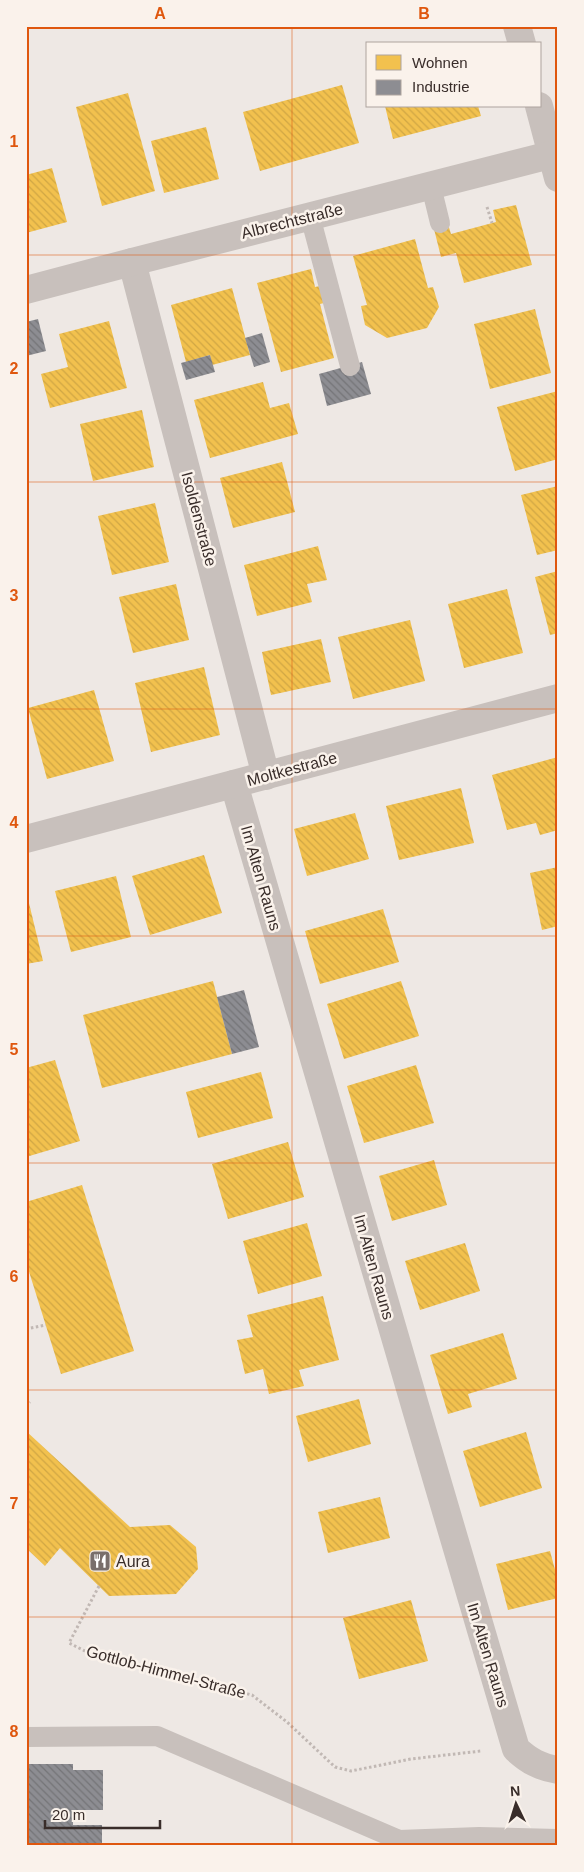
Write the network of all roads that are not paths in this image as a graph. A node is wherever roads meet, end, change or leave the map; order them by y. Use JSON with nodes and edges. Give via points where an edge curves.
{"nodes":[{"id":1,"x":517,"y":26,"type":"edge"},
{"id":2,"x":521,"y":42,"type":"edge"},
{"id":3,"x":540,"y":108,"type":"edge"},
{"id":4,"x":556,"y":162,"type":"edge"},
{"id":5,"x":431,"y":186,"type":"junction"},
{"id":6,"x":310,"y":216,"type":"junction"},
{"id":7,"x":440,"y":223,"type":"dead end"},
{"id":8,"x":132,"y":262,"type":"junction"},
{"id":9,"x":26,"y":290,"type":"edge"},
{"id":10,"x":350,"y":366,"type":"dead end"},
{"id":11,"x":558,"y":698,"type":"edge"},
{"id":12,"x":266,"y":776,"type":"junction"},
{"id":13,"x":234,"y":784,"type":"junction"},
{"id":14,"x":26,"y":839,"type":"edge"},
{"id":15,"x":26,"y":1737,"type":"edge"},
{"id":16,"x":558,"y":1770,"type":"edge"},
{"id":17,"x":558,"y":1839,"type":"edge"}],
"edges":[{"from":1,"to":2,"type":"street"},
{"from":3,"to":4,"type":"street"},
{"from":4,"to":5,"type":"street","name":"Albrechtstraße"},
{"from":5,"to":6,"type":"street","name":"Albrechtstraße"},
{"from":5,"to":7,"type":"lane"},
{"from":6,"to":8,"type":"street","name":"Albrechtstraße"},
{"from":6,"to":10,"type":"lane"},
{"from":8,"to":9,"type":"street","name":"Albrechtstraße"},
{"from":8,"to":12,"type":"street","name":"Isoldenstraße"},
{"from":11,"to":12,"type":"street","name":"Moltkestraße"},
{"from":12,"to":13,"type":"street","name":"Moltkestraße"},
{"from":13,"to":14,"type":"street","name":"Moltkestraße"},
{"from":13,"to":16,"type":"street","name":"Im Alten Rauns","via":[[516,1749],[543,1768]]},
{"from":15,"to":17,"type":"lane","via":[[157,1736],[399,1840]]}]}
